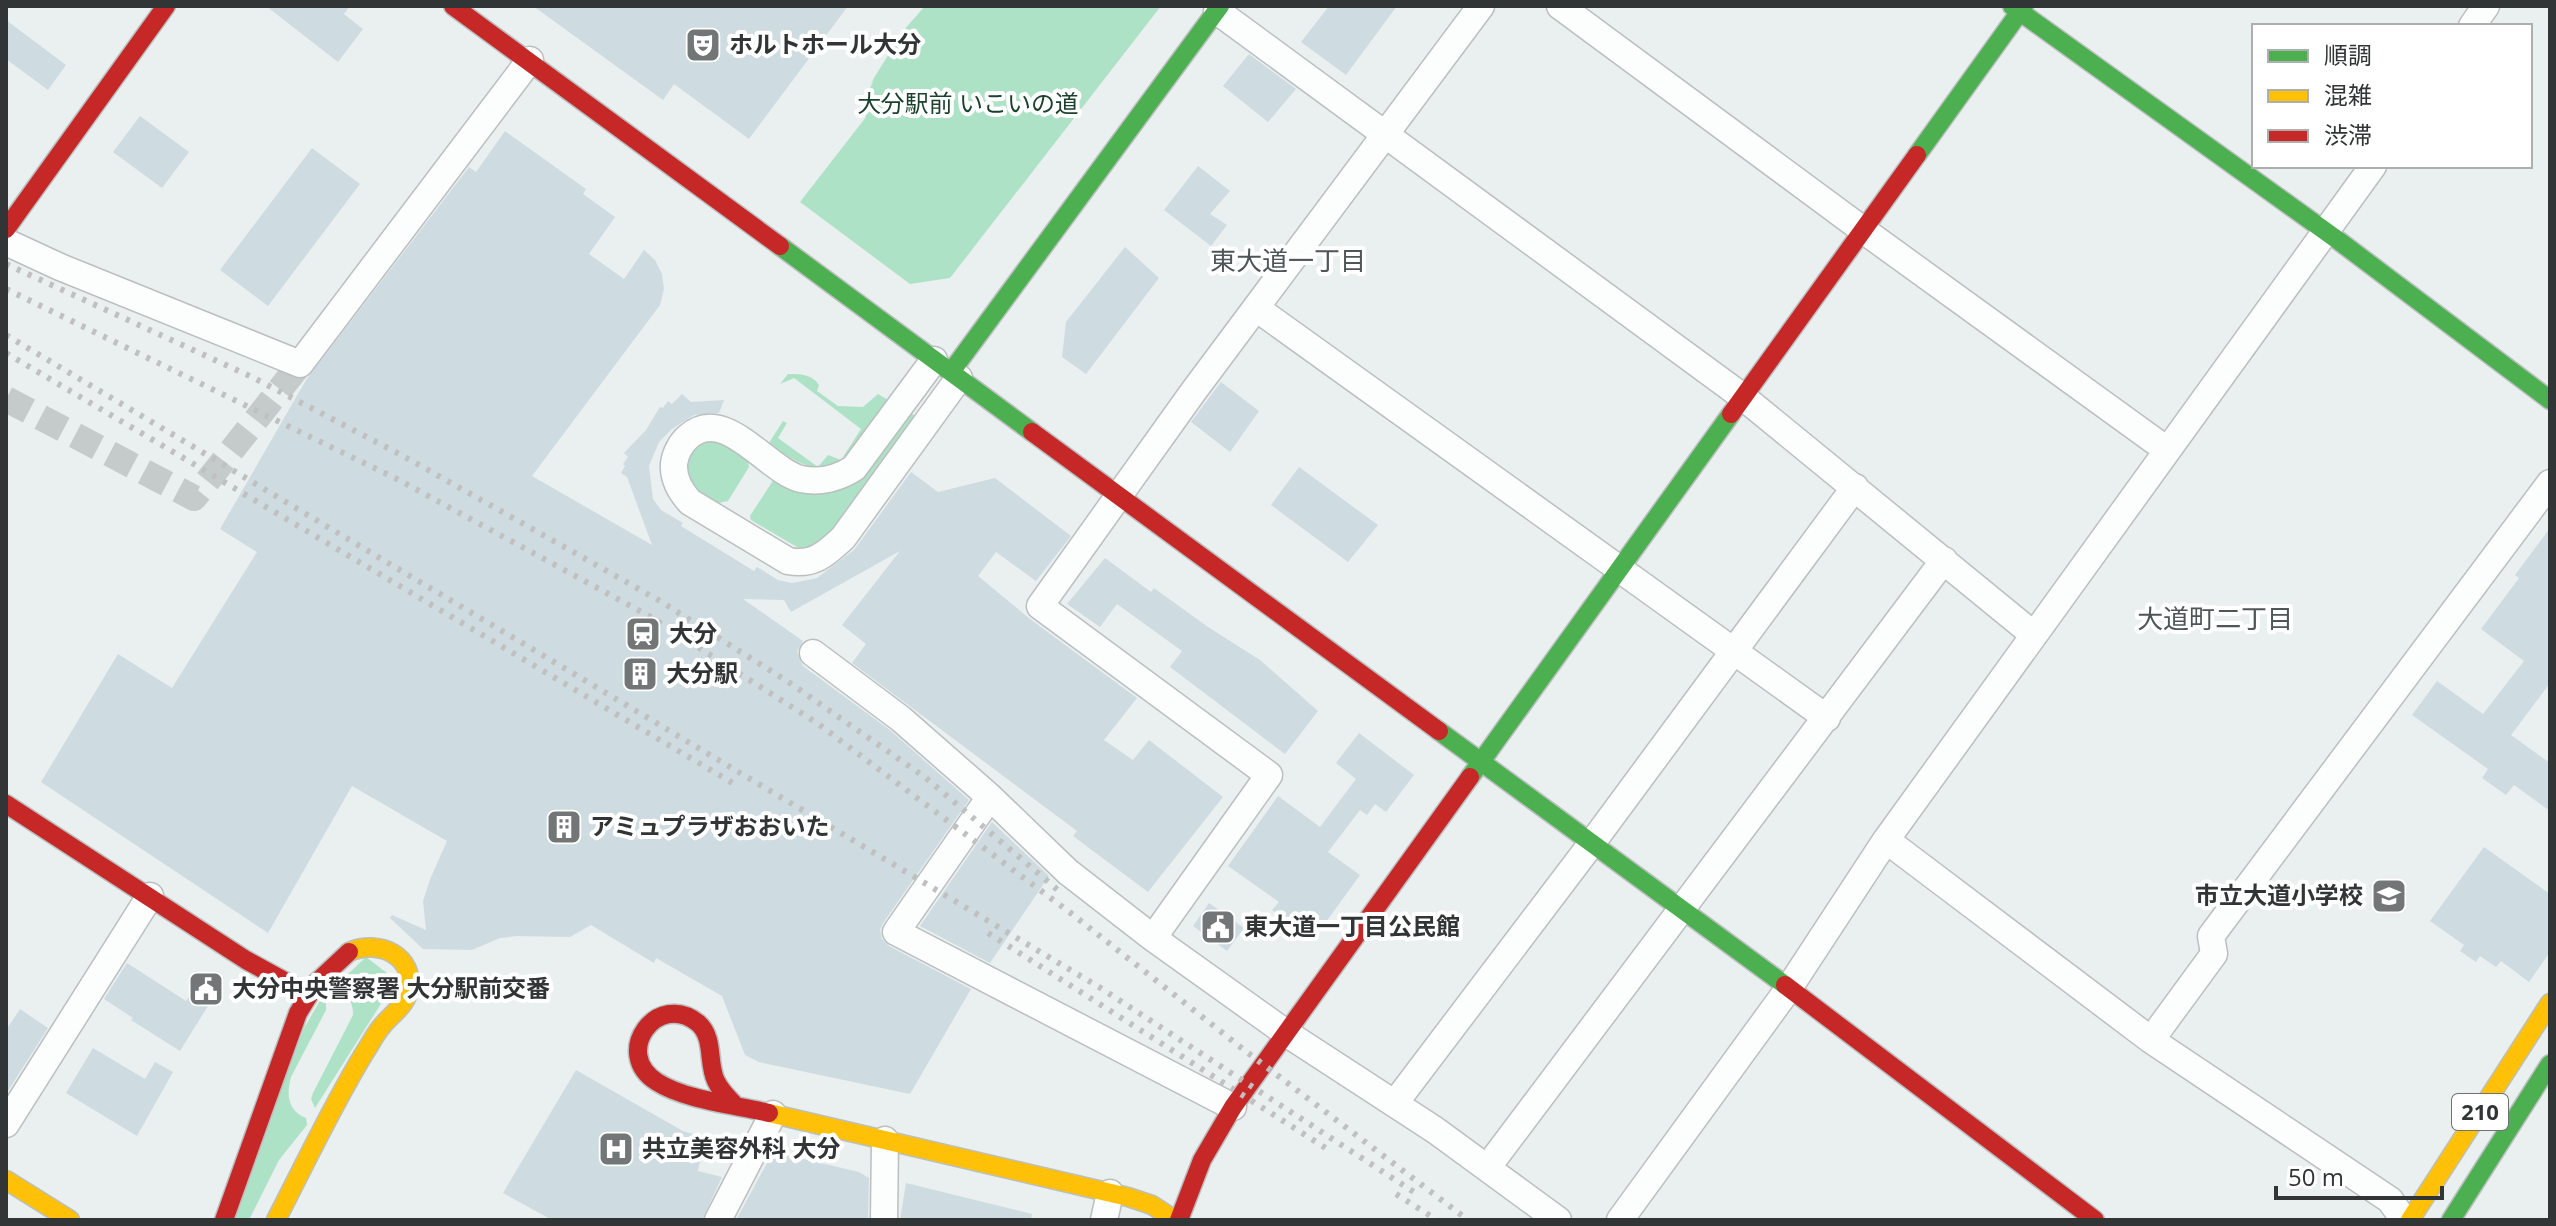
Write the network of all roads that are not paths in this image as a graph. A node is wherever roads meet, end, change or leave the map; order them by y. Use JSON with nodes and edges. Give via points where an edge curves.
{"nodes":[{"id":1,"x":166,"y":6,"type":"edge"},
{"id":2,"x":453,"y":6,"type":"edge"},
{"id":3,"x":1481,"y":6,"type":"edge"},
{"id":4,"x":1560,"y":6,"type":"edge"},
{"id":5,"x":2486,"y":6,"type":"edge"},
{"id":6,"x":1218,"y":8,"type":"edge"},
{"id":7,"x":2019,"y":8,"type":"edge"},
{"id":8,"x":2473,"y":24,"type":"edge"},
{"id":9,"x":530,"y":60,"type":"junction"},
{"id":10,"x":1385,"y":134,"type":"junction"},
{"id":11,"x":2372,"y":168,"type":"edge"},
{"id":12,"x":6,"y":229,"type":"edge"},
{"id":13,"x":1863,"y":230,"type":"junction"},
{"id":14,"x":2327,"y":232,"type":"junction"},
{"id":15,"x":6,"y":242,"type":"edge"},
{"id":16,"x":1256,"y":308,"type":"junction"},
{"id":17,"x":948,"y":370,"type":"junction"},
{"id":18,"x":1743,"y":397,"type":"junction"},
{"id":19,"x":2550,"y":400,"type":"edge"},
{"id":20,"x":2167,"y":450,"type":"junction"},
{"id":21,"x":2550,"y":483,"type":"edge"},
{"id":22,"x":1855,"y":487,"type":"junction"},
{"id":23,"x":1121,"y":497,"type":"junction"},
{"id":24,"x":1944,"y":560,"type":"junction"},
{"id":25,"x":1620,"y":569,"type":"junction"},
{"id":26,"x":2034,"y":635,"type":"junction"},
{"id":27,"x":1732,"y":651,"type":"junction"},
{"id":28,"x":813,"y":653,"type":"dead end"},
{"id":29,"x":1827,"y":718,"type":"junction"},
{"id":30,"x":1481,"y":762,"type":"junction"},
{"id":31,"x":990,"y":797,"type":"junction"},
{"id":32,"x":6,"y":804,"type":"edge"},
{"id":33,"x":1886,"y":840,"type":"junction"},
{"id":34,"x":1592,"y":843,"type":"junction"},
{"id":35,"x":150,"y":896,"type":"junction"},
{"id":36,"x":1682,"y":908,"type":"junction"},
{"id":37,"x":1153,"y":938,"type":"junction"},
{"id":38,"x":1789,"y":988,"type":"junction"},
{"id":39,"x":308,"y":994,"type":"junction"},
{"id":40,"x":2550,"y":1003,"type":"edge"},
{"id":41,"x":1286,"y":1033,"type":"junction"},
{"id":42,"x":2151,"y":1040,"type":"junction"},
{"id":43,"x":2550,"y":1064,"type":"edge"},
{"id":44,"x":1395,"y":1103,"type":"junction"},
{"id":45,"x":735,"y":1105,"type":"junction"},
{"id":46,"x":1233,"y":1107,"type":"junction"},
{"id":47,"x":773,"y":1114,"type":"junction"},
{"id":48,"x":6,"y":1124,"type":"edge"},
{"id":49,"x":885,"y":1140,"type":"junction"},
{"id":50,"x":1487,"y":1168,"type":"junction"},
{"id":51,"x":6,"y":1180,"type":"edge"},
{"id":52,"x":1110,"y":1193,"type":"junction"},
{"id":53,"x":70,"y":1220,"type":"edge"},
{"id":54,"x":224,"y":1220,"type":"edge"},
{"id":55,"x":276,"y":1220,"type":"edge"},
{"id":56,"x":718,"y":1220,"type":"edge"},
{"id":57,"x":884,"y":1220,"type":"edge"},
{"id":58,"x":1104,"y":1220,"type":"edge"},
{"id":59,"x":1177,"y":1220,"type":"edge"},
{"id":60,"x":1558,"y":1220,"type":"edge"},
{"id":61,"x":1620,"y":1220,"type":"edge"},
{"id":62,"x":2095,"y":1220,"type":"edge"},
{"id":63,"x":2404,"y":1220,"type":"edge"},
{"id":64,"x":2410,"y":1220,"type":"edge"},
{"id":65,"x":2451,"y":1220,"type":"edge"}],
"edges":[{"from":1,"to":12,"type":"main road"},
{"from":2,"to":9,"type":"main road"},
{"from":3,"to":10,"type":"street"},
{"from":4,"to":13,"type":"street"},
{"from":5,"to":8,"type":"street"},
{"from":6,"to":10,"type":"street"},
{"from":6,"to":17,"type":"main road"},
{"from":7,"to":13,"type":"main road"},
{"from":7,"to":14,"type":"main road"},
{"from":9,"to":15,"type":"street","via":[[300,364]]},
{"from":9,"to":17,"type":"main road"},
{"from":10,"to":16,"type":"street"},
{"from":10,"to":18,"type":"street"},
{"from":11,"to":14,"type":"street"},
{"from":13,"to":18,"type":"main road"},
{"from":13,"to":20,"type":"street"},
{"from":14,"to":19,"type":"main road"},
{"from":14,"to":20,"type":"street"},
{"from":16,"to":23,"type":"street"},
{"from":16,"to":25,"type":"street"},
{"from":17,"to":17,"type":"street","via":[[843,538],[824,556],[800,564],[788,561],[682,493],[674,459],[698,430],[736,435],[802,479],[843,475]]},
{"from":17,"to":23,"type":"main road"},
{"from":18,"to":22,"type":"street"},
{"from":18,"to":25,"type":"main road"},
{"from":20,"to":26,"type":"street"},
{"from":21,"to":42,"type":"street","via":[[2211,936],[2214,954]]},
{"from":22,"to":24,"type":"street"},
{"from":22,"to":27,"type":"street"},
{"from":23,"to":30,"type":"main road"},
{"from":23,"to":37,"type":"street","via":[[1040,606],[1269,775]]},
{"from":24,"to":26,"type":"street"},
{"from":24,"to":29,"type":"street"},
{"from":25,"to":27,"type":"street"},
{"from":25,"to":30,"type":"main road"},
{"from":26,"to":33,"type":"street"},
{"from":27,"to":29,"type":"street"},
{"from":27,"to":34,"type":"street"},
{"from":28,"to":31,"type":"street","via":[[901,719]]},
{"from":29,"to":36,"type":"street"},
{"from":30,"to":34,"type":"main road"},
{"from":30,"to":41,"type":"main road"},
{"from":31,"to":37,"type":"street","via":[[1068,872]]},
{"from":31,"to":46,"type":"street","via":[[896,932]]},
{"from":32,"to":35,"type":"main road"},
{"from":33,"to":38,"type":"street"},
{"from":33,"to":42,"type":"street"},
{"from":34,"to":36,"type":"main road"},
{"from":34,"to":44,"type":"street"},
{"from":35,"to":39,"type":"main road"},
{"from":35,"to":48,"type":"street"},
{"from":36,"to":38,"type":"main road"},
{"from":36,"to":50,"type":"street"},
{"from":37,"to":41,"type":"street"},
{"from":38,"to":61,"type":"street"},
{"from":38,"to":62,"type":"main road"},
{"from":39,"to":54,"type":"main road"},
{"from":39,"to":55,"type":"main road","via":[[333,962],[361,947],[375,947],[401,961],[409,985],[403,1004],[376,1033]]},
{"from":40,"to":64,"type":"main road","number":"210"},
{"from":41,"to":44,"type":"street"},
{"from":41,"to":46,"type":"main road"},
{"from":42,"to":63,"type":"street","via":[[2390,1200]]},
{"from":43,"to":65,"type":"main road","number":"210"},
{"from":44,"to":50,"type":"street"},
{"from":45,"to":45,"type":"main road","via":[[652,1080],[638,1060],[643,1028],[661,1015],[692,1018],[707,1034],[716,1081]]},
{"from":45,"to":47,"type":"main road"},
{"from":46,"to":59,"type":"main road","via":[[1202,1160]]},
{"from":47,"to":49,"type":"main road"},
{"from":47,"to":56,"type":"street"},
{"from":49,"to":52,"type":"main road"},
{"from":49,"to":57,"type":"street"},
{"from":50,"to":60,"type":"street"},
{"from":51,"to":53,"type":"main road"},
{"from":52,"to":58,"type":"street"},
{"from":52,"to":59,"type":"main road","via":[[1153,1204]]}]}
